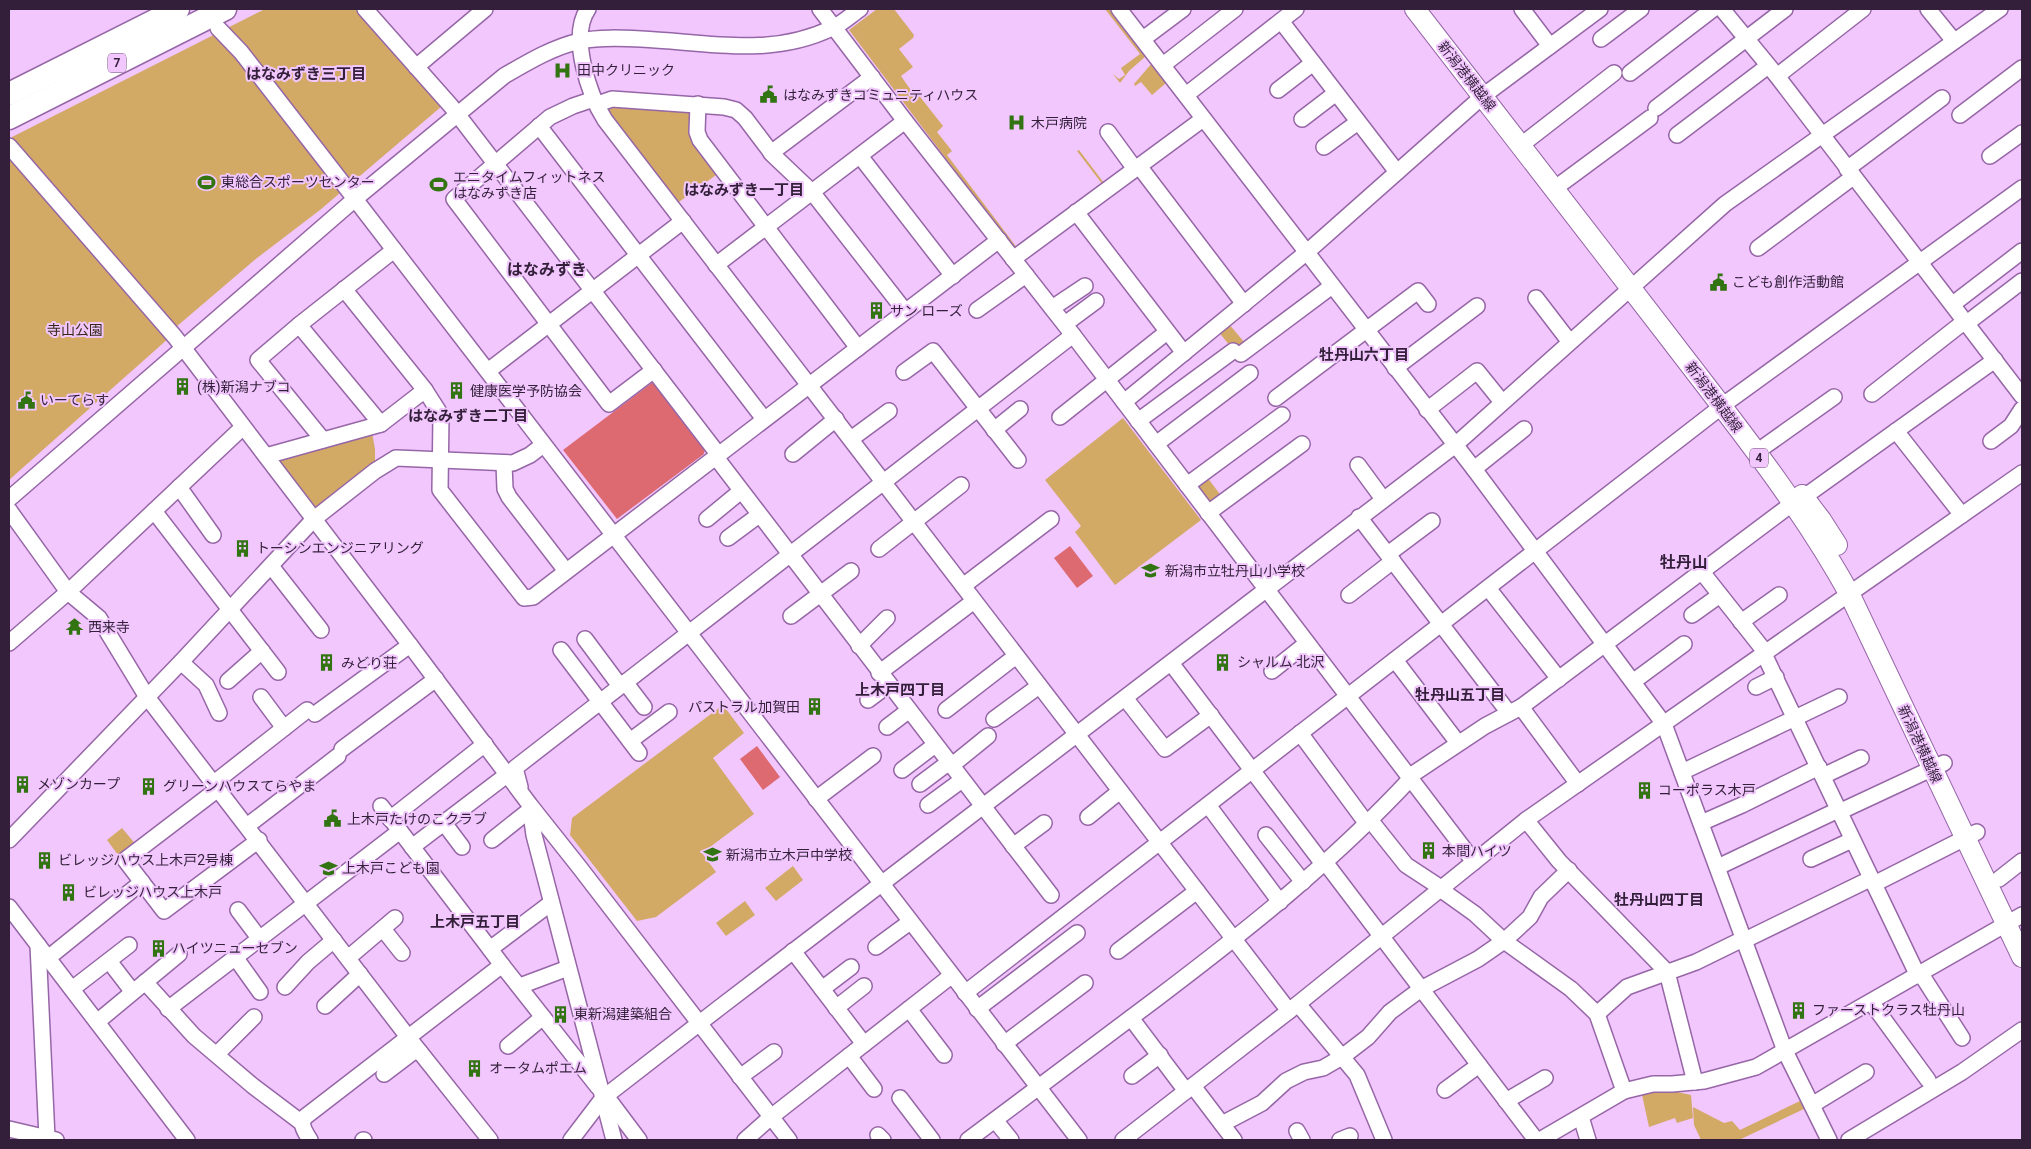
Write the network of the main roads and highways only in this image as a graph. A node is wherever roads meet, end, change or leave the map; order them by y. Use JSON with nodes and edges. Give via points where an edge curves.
{"nodes":[{"id":1,"x":178,"y":9,"type":"edge"},
{"id":2,"x":1415,"y":9,"type":"edge"},
{"id":3,"x":1431,"y":9,"type":"edge"},
{"id":4,"x":222,"y":18,"type":"edge"},
{"id":5,"x":1487,"y":93,"type":"junction"},
{"id":6,"x":9,"y":94,"type":"edge"},
{"id":7,"x":9,"y":118,"type":"edge"},
{"id":8,"x":1634,"y":284,"type":"junction"},
{"id":9,"x":1726,"y":403,"type":"junction"},
{"id":10,"x":1798,"y":500,"type":"junction"},
{"id":11,"x":1971,"y":836,"type":"junction"},
{"id":12,"x":2017,"y":921,"type":"edge"},
{"id":13,"x":2022,"y":957,"type":"edge"}],
"edges":[{"from":1,"to":6,"type":"highway","number":"7"},
{"from":2,"to":5,"type":"main road","name":"新潟港横越線","number":"4"},
{"from":3,"to":5,"type":"main road","name":"新潟港横越線","number":"4"},
{"from":4,"to":7,"type":"highway","number":"7"},
{"from":5,"to":8,"type":"main road","name":"新潟港横越線","number":"4"},
{"from":5,"to":8,"type":"main road","name":"新潟港横越線","number":"4","via":[[1529,139]]},
{"from":8,"to":9,"type":"main road","name":"新潟港横越線","number":"4"},
{"from":9,"to":10,"type":"main road","name":"新潟港横越線","number":"4"},
{"from":9,"to":10,"type":"main road","name":"新潟港横越線","number":"4","via":[[1765,446]]},
{"from":10,"to":11,"type":"main road","name":"新潟港横越線","number":"4","via":[[1821,520]]},
{"from":11,"to":12,"type":"main road","name":"新潟港横越線","number":"4"},
{"from":11,"to":12,"type":"main road","name":"新潟港横越線","number":"4","via":[[1998,879]]},
{"from":12,"to":13,"type":"main road","name":"新潟港横越線","number":"4"}]}
